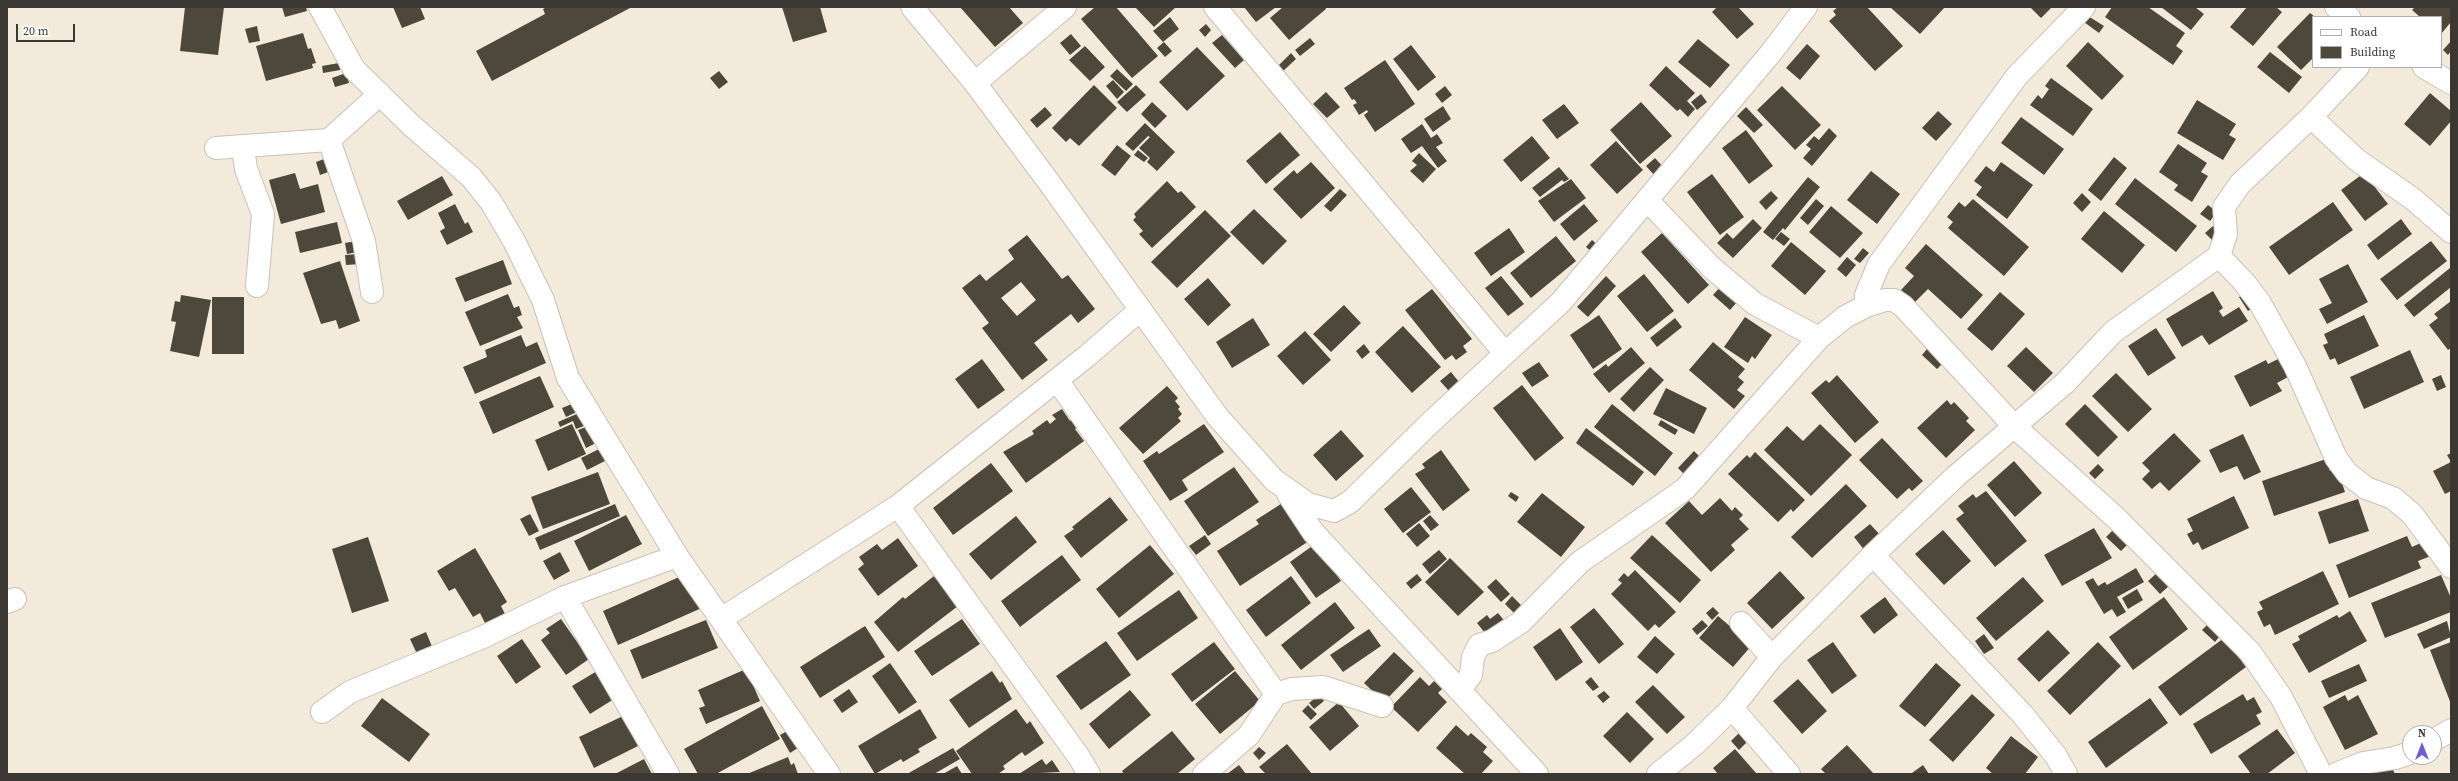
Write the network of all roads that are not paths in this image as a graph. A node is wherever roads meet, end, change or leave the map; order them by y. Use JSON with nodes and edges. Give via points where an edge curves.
{"nodes":[{"id":1,"x":320,"y":7,"type":"edge"},
{"id":2,"x":912,"y":7,"type":"edge"},
{"id":3,"x":1065,"y":7,"type":"edge"},
{"id":4,"x":1215,"y":7,"type":"edge"},
{"id":5,"x":1806,"y":7,"type":"edge"},
{"id":6,"x":2084,"y":7,"type":"edge"},
{"id":7,"x":2336,"y":7,"type":"edge"},
{"id":8,"x":2348,"y":16,"type":"edge"},
{"id":9,"x":2357,"y":68,"type":"edge"},
{"id":10,"x":2426,"y":68,"type":"edge"},
{"id":11,"x":2451,"y":83,"type":"edge"},
{"id":12,"x":975,"y":84,"type":"junction"},
{"id":13,"x":380,"y":94,"type":"junction"},
{"id":14,"x":2311,"y":117,"type":"junction"},
{"id":15,"x":329,"y":140,"type":"junction"},
{"id":16,"x":216,"y":148,"type":"dead end"},
{"id":17,"x":243,"y":148,"type":"junction"},
{"id":18,"x":1647,"y":200,"type":"junction"},
{"id":19,"x":2451,"y":232,"type":"edge"},
{"id":20,"x":2219,"y":256,"type":"junction"},
{"id":21,"x":257,"y":286,"type":"dead end"},
{"id":22,"x":372,"y":292,"type":"dead end"},
{"id":23,"x":1866,"y":306,"type":"junction"},
{"id":24,"x":1140,"y":310,"type":"junction"},
{"id":25,"x":1819,"y":338,"type":"junction"},
{"id":26,"x":1504,"y":352,"type":"junction"},
{"id":27,"x":1057,"y":380,"type":"junction"},
{"id":28,"x":2015,"y":427,"type":"junction"},
{"id":29,"x":1281,"y":485,"type":"junction"},
{"id":30,"x":898,"y":506,"type":"junction"},
{"id":31,"x":1873,"y":555,"type":"junction"},
{"id":32,"x":677,"y":556,"type":"junction"},
{"id":33,"x":2451,"y":567,"type":"edge"},
{"id":34,"x":565,"y":597,"type":"junction"},
{"id":35,"x":721,"y":619,"type":"junction"},
{"id":36,"x":1741,"y":622,"type":"dead end"},
{"id":37,"x":1772,"y":657,"type":"junction"},
{"id":38,"x":1457,"y":688,"type":"junction"},
{"id":39,"x":1276,"y":694,"type":"junction"},
{"id":40,"x":1382,"y":706,"type":"dead end"},
{"id":41,"x":1732,"y":708,"type":"junction"},
{"id":42,"x":322,"y":712,"type":"dead end"},
{"id":43,"x":2451,"y":730,"type":"edge"},
{"id":44,"x":2442,"y":735,"type":"edge"},
{"id":45,"x":2402,"y":756,"type":"edge"},
{"id":46,"x":668,"y":774,"type":"edge"},
{"id":47,"x":829,"y":774,"type":"edge"},
{"id":48,"x":1089,"y":774,"type":"edge"},
{"id":49,"x":1204,"y":774,"type":"edge"},
{"id":50,"x":1537,"y":774,"type":"edge"},
{"id":51,"x":1658,"y":774,"type":"edge"},
{"id":52,"x":1789,"y":774,"type":"edge"},
{"id":53,"x":2066,"y":774,"type":"edge"},
{"id":54,"x":2321,"y":774,"type":"edge"},
{"id":55,"x":2336,"y":774,"type":"edge"}],
"edges":[{"from":1,"to":13,"type":"street","via":[[354,69]]},
{"from":2,"to":12,"type":"street"},
{"from":3,"to":12,"type":"street"},
{"from":4,"to":26,"type":"street"},
{"from":5,"to":18,"type":"street","via":[[1770,54]]},
{"from":6,"to":23,"type":"street","via":[[2018,76],[1879,264],[1866,295]]},
{"from":7,"to":8,"type":"street"},
{"from":9,"to":14,"type":"street"},
{"from":10,"to":11,"type":"street"},
{"from":12,"to":24,"type":"street"},
{"from":13,"to":15,"type":"street"},
{"from":13,"to":32,"type":"street","via":[[411,125],[471,177],[491,202],[514,241],[542,300],[568,378]]},
{"from":14,"to":19,"type":"street","via":[[2356,160],[2413,199]]},
{"from":14,"to":20,"type":"street","via":[[2240,184],[2224,207],[2226,234]]},
{"from":15,"to":17,"type":"street"},
{"from":15,"to":22,"type":"street","via":[[364,241]]},
{"from":16,"to":17,"type":"street"},
{"from":17,"to":21,"type":"street","via":[[246,169],[263,214]]},
{"from":18,"to":25,"type":"street","via":[[1712,268],[1755,304]]},
{"from":18,"to":26,"type":"street","via":[[1561,302]]},
{"from":20,"to":28,"type":"street","via":[[2113,332],[2065,382]]},
{"from":20,"to":33,"type":"street","via":[[2260,303],[2295,366],[2336,458],[2347,473],[2366,488],[2393,498],[2412,514]]},
{"from":23,"to":25,"type":"street","via":[[1845,317]]},
{"from":23,"to":28,"type":"street","via":[[1894,300],[1903,306]]},
{"from":24,"to":27,"type":"street"},
{"from":24,"to":29,"type":"street","via":[[1217,416]]},
{"from":25,"to":38,"type":"street","via":[[1685,489],[1580,562],[1521,622],[1492,641],[1479,645],[1470,675],[1465,683]]},
{"from":26,"to":29,"type":"street","via":[[1350,502],[1334,511],[1308,504]]},
{"from":27,"to":30,"type":"street"},
{"from":27,"to":39,"type":"street"},
{"from":28,"to":31,"type":"street","via":[[1956,476]]},
{"from":28,"to":54,"type":"street","via":[[2116,518],[2250,652],[2281,697]]},
{"from":29,"to":38,"type":"street","via":[[1313,532]]},
{"from":30,"to":35,"type":"street"},
{"from":30,"to":48,"type":"street"},
{"from":31,"to":37,"type":"street"},
{"from":31,"to":53,"type":"street","via":[[2023,715],[2056,756]]},
{"from":32,"to":34,"type":"street"},
{"from":32,"to":35,"type":"street"},
{"from":34,"to":42,"type":"street","via":[[483,637],[350,692]]},
{"from":34,"to":46,"type":"street"},
{"from":35,"to":47,"type":"street"},
{"from":36,"to":37,"type":"street"},
{"from":37,"to":41,"type":"street"},
{"from":38,"to":50,"type":"street"},
{"from":39,"to":40,"type":"street","via":[[1292,689],[1323,686]]},
{"from":39,"to":49,"type":"street","via":[[1248,735]]},
{"from":41,"to":51,"type":"street","via":[[1695,744]]},
{"from":41,"to":52,"type":"street"},
{"from":43,"to":44,"type":"street"},
{"from":45,"to":55,"type":"street","via":[[2363,763]]}]}
